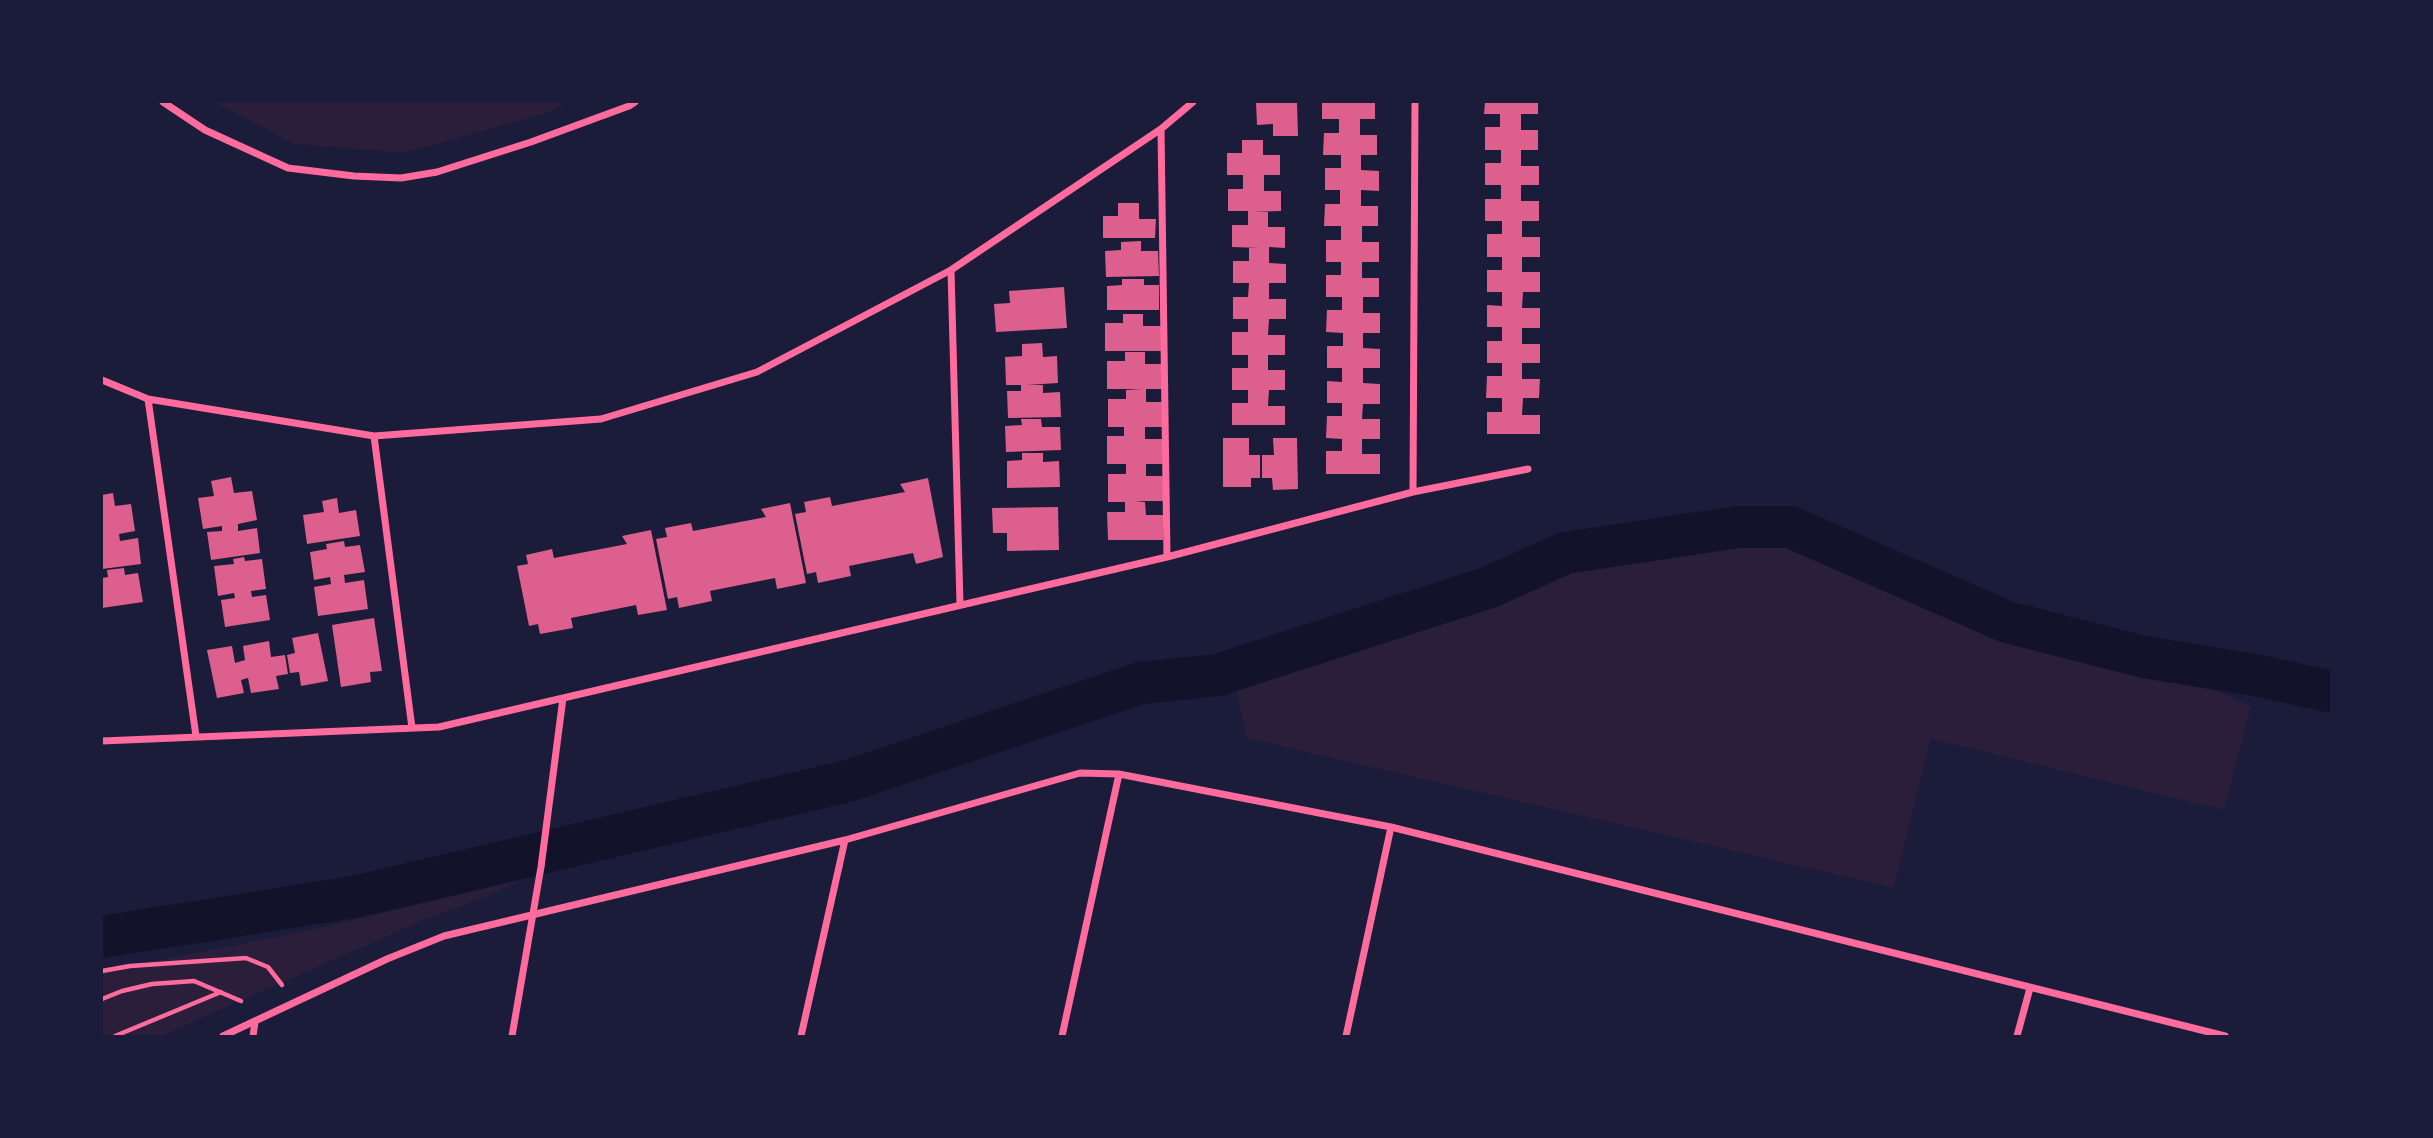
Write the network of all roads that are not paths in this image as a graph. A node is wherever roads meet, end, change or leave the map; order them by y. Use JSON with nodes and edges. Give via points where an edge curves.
{"nodes":[{"id":1,"x":163,"y":102,"type":"edge"},
{"id":2,"x":635,"y":102,"type":"edge"},
{"id":3,"x":1193,"y":102,"type":"edge"},
{"id":4,"x":1415,"y":102,"type":"edge"},
{"id":5,"x":1161,"y":129,"type":"junction"},
{"id":6,"x":951,"y":270,"type":"junction"},
{"id":7,"x":102,"y":380,"type":"edge"},
{"id":8,"x":148,"y":399,"type":"junction"},
{"id":9,"x":374,"y":436,"type":"junction"},
{"id":10,"x":1528,"y":469,"type":"dead end"},
{"id":11,"x":1413,"y":492,"type":"junction"},
{"id":12,"x":1167,"y":557,"type":"junction"},
{"id":13,"x":960,"y":604,"type":"junction"},
{"id":14,"x":562,"y":698,"type":"junction"},
{"id":15,"x":412,"y":728,"type":"junction"},
{"id":16,"x":196,"y":736,"type":"junction"},
{"id":17,"x":102,"y":741,"type":"edge"},
{"id":18,"x":1119,"y":774,"type":"junction"},
{"id":19,"x":1391,"y":827,"type":"junction"},
{"id":20,"x":845,"y":840,"type":"junction"},
{"id":21,"x":534,"y":915,"type":"junction"},
{"id":22,"x":2030,"y":988,"type":"junction"},
{"id":23,"x":255,"y":1022,"type":"junction"},
{"id":24,"x":223,"y":1037,"type":"edge"},
{"id":25,"x":253,"y":1037,"type":"edge"},
{"id":26,"x":512,"y":1037,"type":"edge"},
{"id":27,"x":801,"y":1037,"type":"edge"},
{"id":28,"x":1062,"y":1037,"type":"edge"},
{"id":29,"x":1346,"y":1037,"type":"edge"},
{"id":30,"x":2017,"y":1037,"type":"edge"},
{"id":31,"x":2225,"y":1037,"type":"edge"}],
"edges":[{"from":1,"to":2,"type":"street","via":[[205,130],[288,169],[401,178],[437,172],[531,142]]},
{"from":3,"to":5,"type":"street"},
{"from":4,"to":11,"type":"street"},
{"from":5,"to":6,"type":"street"},
{"from":5,"to":12,"type":"street"},
{"from":6,"to":9,"type":"street","via":[[757,372],[601,419]]},
{"from":6,"to":13,"type":"street"},
{"from":7,"to":8,"type":"street"},
{"from":8,"to":9,"type":"street"},
{"from":8,"to":16,"type":"street"},
{"from":9,"to":15,"type":"street"},
{"from":10,"to":11,"type":"street"},
{"from":11,"to":12,"type":"street"},
{"from":12,"to":13,"type":"street"},
{"from":13,"to":14,"type":"street"},
{"from":14,"to":15,"type":"street","via":[[439,727]]},
{"from":14,"to":21,"type":"street"},
{"from":15,"to":16,"type":"street"},
{"from":16,"to":17,"type":"street"},
{"from":18,"to":19,"type":"street"},
{"from":18,"to":20,"type":"street","via":[[1080,773]]},
{"from":18,"to":28,"type":"street"},
{"from":19,"to":22,"type":"street"},
{"from":19,"to":29,"type":"street"},
{"from":20,"to":21,"type":"street"},
{"from":20,"to":27,"type":"street"},
{"from":21,"to":23,"type":"street","via":[[444,936]]},
{"from":21,"to":26,"type":"street"},
{"from":22,"to":30,"type":"street"},
{"from":22,"to":31,"type":"street"},
{"from":23,"to":24,"type":"street"},
{"from":23,"to":25,"type":"street"}]}
